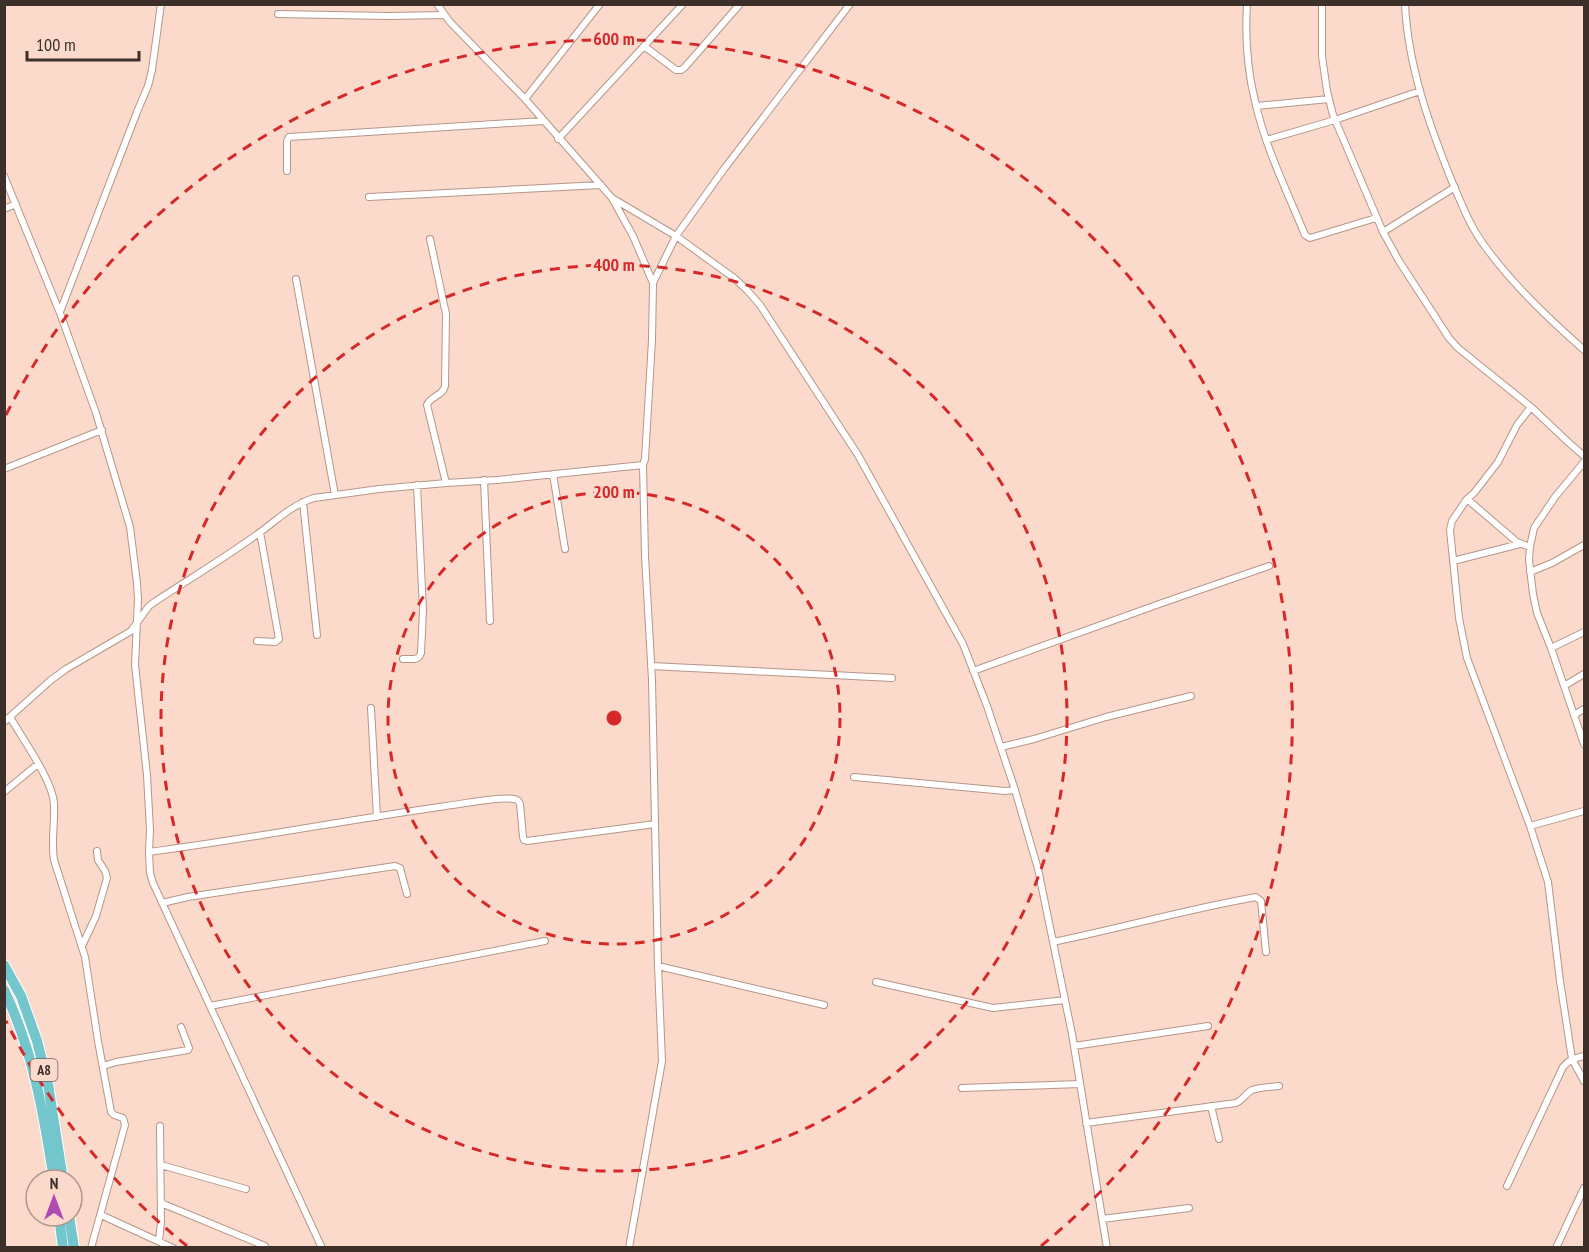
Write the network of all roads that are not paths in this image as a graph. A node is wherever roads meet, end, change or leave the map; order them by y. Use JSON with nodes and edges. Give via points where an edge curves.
{"nodes":[{"id":1,"x":161,"y":4,"type":"edge"},
{"id":2,"x":437,"y":4,"type":"edge"},
{"id":3,"x":600,"y":4,"type":"edge"},
{"id":4,"x":683,"y":4,"type":"edge"},
{"id":5,"x":740,"y":4,"type":"edge"},
{"id":6,"x":850,"y":4,"type":"edge"},
{"id":7,"x":1247,"y":4,"type":"edge"},
{"id":8,"x":1322,"y":4,"type":"edge"},
{"id":9,"x":1405,"y":4,"type":"edge"},
{"id":10,"x":278,"y":14,"type":"dead end"},
{"id":11,"x":444,"y":15,"type":"junction"},
{"id":12,"x":644,"y":46,"type":"junction"},
{"id":13,"x":1420,"y":91,"type":"junction"},
{"id":14,"x":525,"y":99,"type":"junction"},
{"id":15,"x":1329,"y":99,"type":"junction"},
{"id":16,"x":1256,"y":106,"type":"junction"},
{"id":17,"x":1335,"y":120,"type":"junction"},
{"id":18,"x":543,"y":121,"type":"junction"},
{"id":19,"x":558,"y":139,"type":"junction"},
{"id":20,"x":1266,"y":140,"type":"junction"},
{"id":21,"x":287,"y":171,"type":"dead end"},
{"id":22,"x":4,"y":176,"type":"edge"},
{"id":23,"x":601,"y":185,"type":"junction"},
{"id":24,"x":1455,"y":187,"type":"junction"},
{"id":25,"x":369,"y":196,"type":"dead end"},
{"id":26,"x":612,"y":198,"type":"junction"},
{"id":27,"x":16,"y":204,"type":"junction"},
{"id":28,"x":4,"y":209,"type":"edge"},
{"id":29,"x":1376,"y":218,"type":"junction"},
{"id":30,"x":1383,"y":232,"type":"junction"},
{"id":31,"x":676,"y":236,"type":"junction"},
{"id":32,"x":430,"y":239,"type":"dead end"},
{"id":33,"x":296,"y":279,"type":"dead end"},
{"id":34,"x":653,"y":283,"type":"junction"},
{"id":35,"x":60,"y":313,"type":"junction"},
{"id":36,"x":1584,"y":350,"type":"edge"},
{"id":37,"x":1531,"y":407,"type":"junction"},
{"id":38,"x":102,"y":430,"type":"junction"},
{"id":39,"x":1584,"y":456,"type":"edge"},
{"id":40,"x":1584,"y":462,"type":"edge"},
{"id":41,"x":643,"y":465,"type":"junction"},
{"id":42,"x":4,"y":469,"type":"edge"},
{"id":43,"x":553,"y":474,"type":"junction"},
{"id":44,"x":484,"y":480,"type":"junction"},
{"id":45,"x":446,"y":483,"type":"junction"},
{"id":46,"x":417,"y":485,"type":"junction"},
{"id":47,"x":335,"y":495,"type":"junction"},
{"id":48,"x":1467,"y":499,"type":"junction"},
{"id":49,"x":303,"y":502,"type":"junction"},
{"id":50,"x":260,"y":532,"type":"junction"},
{"id":51,"x":1520,"y":544,"type":"junction"},
{"id":52,"x":1584,"y":545,"type":"edge"},
{"id":53,"x":1530,"y":547,"type":"junction"},
{"id":54,"x":565,"y":549,"type":"dead end"},
{"id":55,"x":1453,"y":561,"type":"junction"},
{"id":56,"x":1269,"y":566,"type":"dead end"},
{"id":57,"x":1530,"y":572,"type":"junction"},
{"id":58,"x":490,"y":621,"type":"dead end"},
{"id":59,"x":136,"y":625,"type":"junction"},
{"id":60,"x":1584,"y":632,"type":"edge"},
{"id":61,"x":317,"y":635,"type":"dead end"},
{"id":62,"x":257,"y":641,"type":"dead end"},
{"id":63,"x":1551,"y":648,"type":"junction"},
{"id":64,"x":403,"y":658,"type":"dead end"},
{"id":65,"x":651,"y":666,"type":"junction"},
{"id":66,"x":974,"y":671,"type":"junction"},
{"id":67,"x":1584,"y":674,"type":"edge"},
{"id":68,"x":892,"y":678,"type":"dead end"},
{"id":69,"x":1564,"y":686,"type":"junction"},
{"id":70,"x":1191,"y":696,"type":"dead end"},
{"id":71,"x":371,"y":708,"type":"dead end"},
{"id":72,"x":1584,"y":709,"type":"edge"},
{"id":73,"x":1574,"y":715,"type":"junction"},
{"id":74,"x":7,"y":720,"type":"edge"},
{"id":75,"x":1584,"y":744,"type":"edge"},
{"id":76,"x":1001,"y":747,"type":"junction"},
{"id":77,"x":38,"y":764,"type":"junction"},
{"id":78,"x":854,"y":777,"type":"dead end"},
{"id":79,"x":1015,"y":790,"type":"junction"},
{"id":80,"x":4,"y":792,"type":"edge"},
{"id":81,"x":1584,"y":811,"type":"edge"},
{"id":82,"x":377,"y":817,"type":"junction"},
{"id":83,"x":655,"y":824,"type":"junction"},
{"id":84,"x":1530,"y":826,"type":"junction"},
{"id":85,"x":97,"y":851,"type":"dead end"},
{"id":86,"x":149,"y":852,"type":"junction"},
{"id":87,"x":407,"y":894,"type":"dead end"},
{"id":88,"x":162,"y":903,"type":"junction"},
{"id":89,"x":545,"y":941,"type":"dead end"},
{"id":90,"x":1053,"y":942,"type":"junction"},
{"id":91,"x":82,"y":947,"type":"junction"},
{"id":92,"x":1266,"y":952,"type":"dead end"},
{"id":93,"x":4,"y":965,"type":"edge"},
{"id":94,"x":658,"y":966,"type":"junction"},
{"id":95,"x":876,"y":982,"type":"dead end"},
{"id":96,"x":4,"y":990,"type":"edge"},
{"id":97,"x":1065,"y":1000,"type":"junction"},
{"id":98,"x":824,"y":1005,"type":"dead end"},
{"id":99,"x":210,"y":1006,"type":"junction"},
{"id":100,"x":1208,"y":1026,"type":"dead end"},
{"id":101,"x":181,"y":1027,"type":"dead end"},
{"id":102,"x":1074,"y":1046,"type":"junction"},
{"id":103,"x":1584,"y":1056,"type":"edge"},
{"id":104,"x":1572,"y":1059,"type":"junction"},
{"id":105,"x":103,"y":1066,"type":"junction"},
{"id":106,"x":1584,"y":1081,"type":"edge"},
{"id":107,"x":1080,"y":1084,"type":"junction"},
{"id":108,"x":1279,"y":1086,"type":"dead end"},
{"id":109,"x":962,"y":1088,"type":"dead end"},
{"id":110,"x":1211,"y":1106,"type":"junction"},
{"id":111,"x":1086,"y":1123,"type":"junction"},
{"id":112,"x":160,"y":1126,"type":"dead end"},
{"id":113,"x":1219,"y":1139,"type":"dead end"},
{"id":114,"x":161,"y":1165,"type":"junction"},
{"id":115,"x":52,"y":1168,"type":"edge"},
{"id":116,"x":61,"y":1168,"type":"edge"},
{"id":117,"x":1507,"y":1186,"type":"dead end"},
{"id":118,"x":1584,"y":1188,"type":"edge"},
{"id":119,"x":246,"y":1190,"type":"dead end"},
{"id":120,"x":161,"y":1203,"type":"junction"},
{"id":121,"x":1189,"y":1208,"type":"dead end"},
{"id":122,"x":101,"y":1215,"type":"junction"},
{"id":123,"x":1102,"y":1219,"type":"junction"},
{"id":124,"x":60,"y":1228,"type":"edge"},
{"id":125,"x":71,"y":1228,"type":"edge"},
{"id":126,"x":159,"y":1241,"type":"junction"},
{"id":127,"x":265,"y":1246,"type":"edge"},
{"id":128,"x":63,"y":1248,"type":"edge"},
{"id":129,"x":74,"y":1248,"type":"edge"},
{"id":130,"x":91,"y":1248,"type":"edge"},
{"id":131,"x":173,"y":1248,"type":"edge"},
{"id":132,"x":322,"y":1248,"type":"edge"},
{"id":133,"x":629,"y":1248,"type":"edge"},
{"id":134,"x":1107,"y":1248,"type":"edge"},
{"id":135,"x":1556,"y":1248,"type":"edge"}],
"edges":[{"from":1,"to":35,"type":"street","via":[[148,86]]},
{"from":2,"to":11,"type":"street"},
{"from":3,"to":14,"type":"street"},
{"from":4,"to":12,"type":"street"},
{"from":5,"to":12,"type":"street","via":[[681,70]]},
{"from":6,"to":31,"type":"street"},
{"from":7,"to":16,"type":"street","via":[[1246,43]]},
{"from":8,"to":15,"type":"street","via":[[1322,56]]},
{"from":9,"to":13,"type":"street","via":[[1409,50]]},
{"from":10,"to":11,"type":"street"},
{"from":11,"to":14,"type":"street"},
{"from":12,"to":19,"type":"street"},
{"from":13,"to":17,"type":"street"},
{"from":13,"to":24,"type":"street"},
{"from":14,"to":18,"type":"street"},
{"from":15,"to":16,"type":"street"},
{"from":15,"to":17,"type":"street"},
{"from":16,"to":20,"type":"street"},
{"from":17,"to":20,"type":"street"},
{"from":17,"to":29,"type":"street"},
{"from":18,"to":19,"type":"street"},
{"from":18,"to":21,"type":"street","via":[[289,137]]},
{"from":19,"to":23,"type":"street"},
{"from":20,"to":29,"type":"street","via":[[1307,237]]},
{"from":22,"to":27,"type":"street"},
{"from":23,"to":25,"type":"street"},
{"from":23,"to":26,"type":"street"},
{"from":24,"to":30,"type":"street"},
{"from":24,"to":36,"type":"street","via":[[1467,217],[1492,256],[1531,301]]},
{"from":26,"to":31,"type":"street"},
{"from":26,"to":34,"type":"street"},
{"from":27,"to":28,"type":"street"},
{"from":27,"to":35,"type":"street"},
{"from":29,"to":30,"type":"street"},
{"from":30,"to":37,"type":"street","via":[[1449,338]]},
{"from":31,"to":34,"type":"street"},
{"from":31,"to":66,"type":"street","via":[[734,278],[760,305],[858,455],[939,598]]},
{"from":32,"to":45,"type":"street","via":[[447,330],[445,390],[427,405]]},
{"from":33,"to":47,"type":"street"},
{"from":34,"to":41,"type":"street"},
{"from":35,"to":38,"type":"street"},
{"from":37,"to":39,"type":"street"},
{"from":37,"to":48,"type":"street","via":[[1498,462]]},
{"from":38,"to":42,"type":"street"},
{"from":38,"to":59,"type":"street","via":[[133,548],[138,599]]},
{"from":40,"to":53,"type":"street","via":[[1534,528]]},
{"from":41,"to":43,"type":"street"},
{"from":41,"to":65,"type":"street"},
{"from":43,"to":44,"type":"street"},
{"from":43,"to":54,"type":"street"},
{"from":44,"to":45,"type":"street"},
{"from":44,"to":58,"type":"street"},
{"from":45,"to":46,"type":"street"},
{"from":46,"to":47,"type":"street"},
{"from":46,"to":64,"type":"street","via":[[423,610],[421,653],[416,659]]},
{"from":47,"to":49,"type":"street"},
{"from":48,"to":51,"type":"street"},
{"from":48,"to":55,"type":"street","via":[[1451,525]]},
{"from":49,"to":50,"type":"street"},
{"from":49,"to":61,"type":"street"},
{"from":50,"to":59,"type":"street","via":[[149,606]]},
{"from":50,"to":62,"type":"street","via":[[279,639]]},
{"from":51,"to":53,"type":"street"},
{"from":51,"to":55,"type":"street"},
{"from":52,"to":57,"type":"street"},
{"from":53,"to":57,"type":"street"},
{"from":55,"to":84,"type":"street","via":[[1467,658]]},
{"from":56,"to":66,"type":"street"},
{"from":57,"to":63,"type":"street","via":[[1537,613]]},
{"from":59,"to":74,"type":"street","via":[[51,680]]},
{"from":59,"to":86,"type":"street","via":[[135,665],[147,775]]},
{"from":60,"to":63,"type":"street"},
{"from":63,"to":69,"type":"street"},
{"from":65,"to":68,"type":"street"},
{"from":65,"to":83,"type":"street"},
{"from":66,"to":76,"type":"street"},
{"from":67,"to":69,"type":"street"},
{"from":69,"to":73,"type":"street"},
{"from":70,"to":76,"type":"street"},
{"from":71,"to":82,"type":"street"},
{"from":72,"to":73,"type":"street"},
{"from":73,"to":75,"type":"street"},
{"from":74,"to":77,"type":"street"},
{"from":76,"to":79,"type":"street"},
{"from":77,"to":80,"type":"street"},
{"from":77,"to":91,"type":"street","via":[[53,795],[54,860]]},
{"from":78,"to":79,"type":"street"},
{"from":79,"to":90,"type":"street","via":[[1038,869]]},
{"from":81,"to":84,"type":"street"},
{"from":82,"to":83,"type":"street","via":[[515,799],[520,804],[523,837],[527,841]]},
{"from":82,"to":86,"type":"street"},
{"from":83,"to":94,"type":"street"},
{"from":84,"to":104,"type":"street","via":[[1548,882]]},
{"from":85,"to":91,"type":"street","via":[[107,878]]},
{"from":86,"to":88,"type":"street","via":[[150,873]]},
{"from":87,"to":88,"type":"street","via":[[400,868],[395,866]]},
{"from":88,"to":99,"type":"street"},
{"from":89,"to":99,"type":"street"},
{"from":90,"to":92,"type":"street","via":[[1256,897],[1261,901]]},
{"from":90,"to":97,"type":"street"},
{"from":91,"to":105,"type":"street"},
{"from":93,"to":116,"type":"highway","number":"A8","via":[[21,996],[37,1041]]},
{"from":94,"to":98,"type":"street"},
{"from":94,"to":133,"type":"street","via":[[662,1061]]},
{"from":95,"to":97,"type":"street","via":[[993,1008]]},
{"from":96,"to":115,"type":"highway","number":"A8","via":[[31,1060]]},
{"from":97,"to":102,"type":"street"},
{"from":99,"to":132,"type":"street"},
{"from":100,"to":102,"type":"street"},
{"from":101,"to":105,"type":"street","via":[[188,1050]]},
{"from":102,"to":107,"type":"street"},
{"from":103,"to":104,"type":"street"},
{"from":104,"to":106,"type":"street"},
{"from":104,"to":117,"type":"street","via":[[1563,1067]]},
{"from":105,"to":122,"type":"street","via":[[111,1112],[123,1118],[125,1125]]},
{"from":107,"to":109,"type":"street"},
{"from":107,"to":111,"type":"street"},
{"from":108,"to":110,"type":"street","via":[[1255,1089],[1236,1103]]},
{"from":110,"to":111,"type":"street"},
{"from":110,"to":113,"type":"street"},
{"from":111,"to":123,"type":"street"},
{"from":112,"to":114,"type":"street"},
{"from":114,"to":119,"type":"street"},
{"from":114,"to":120,"type":"street"},
{"from":118,"to":135,"type":"street"},
{"from":120,"to":126,"type":"street"},
{"from":120,"to":127,"type":"street"},
{"from":121,"to":123,"type":"street"},
{"from":122,"to":126,"type":"street"},
{"from":122,"to":130,"type":"street"},
{"from":123,"to":134,"type":"street"},
{"from":124,"to":128,"type":"highway"},
{"from":125,"to":129,"type":"highway"},
{"from":126,"to":131,"type":"street"}]}
